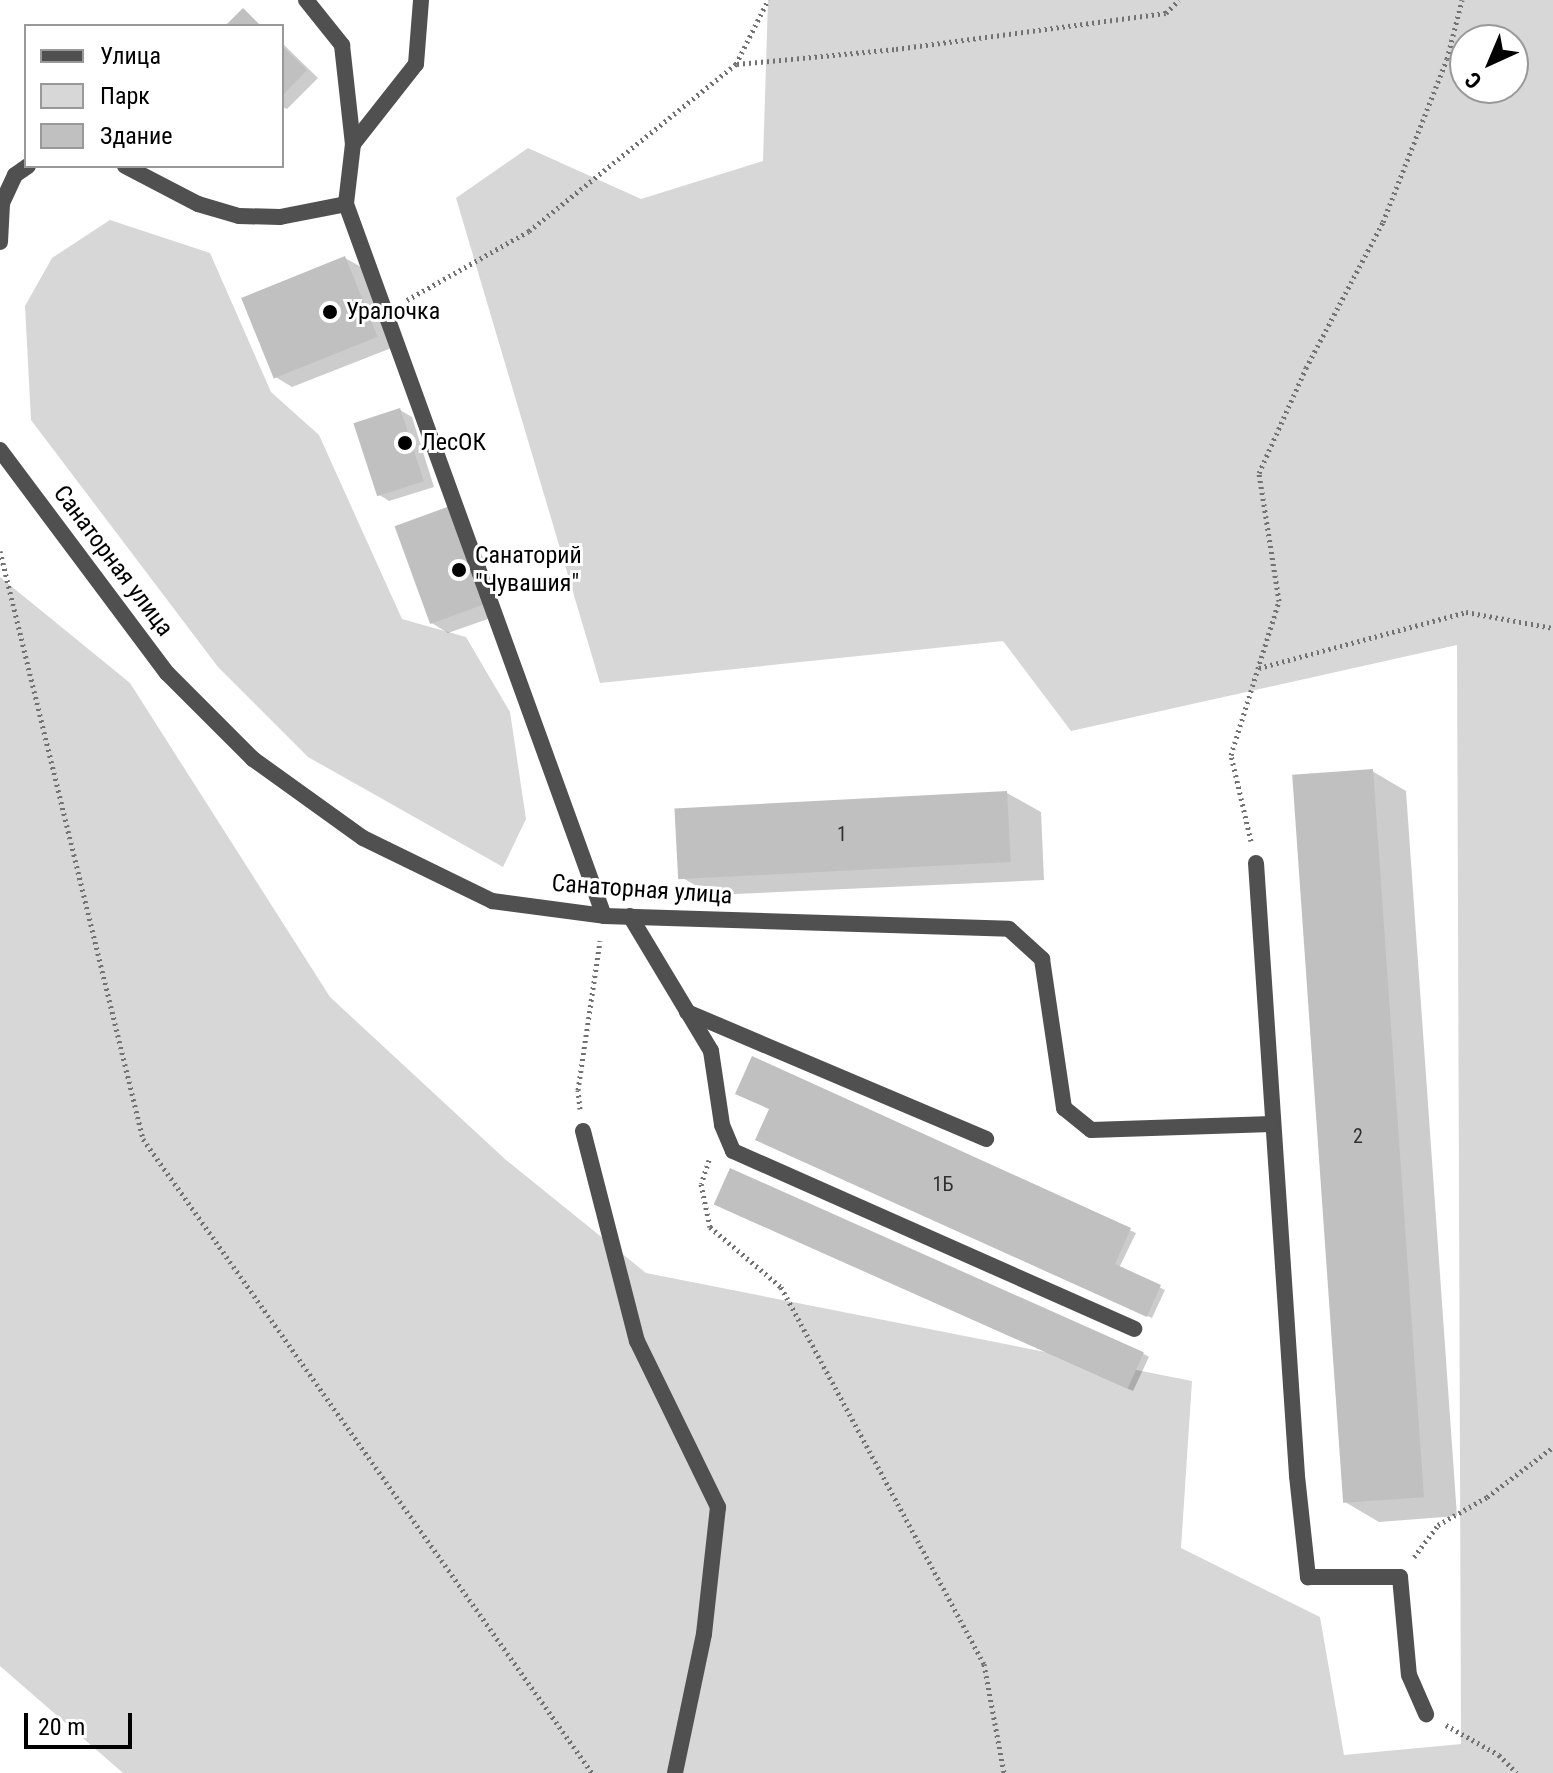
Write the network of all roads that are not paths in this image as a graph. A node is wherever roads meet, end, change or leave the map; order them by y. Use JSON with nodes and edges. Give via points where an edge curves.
{"nodes":[{"id":1,"x":306,"y":0,"type":"edge"},
{"id":2,"x":421,"y":0,"type":"edge"},
{"id":3,"x":353,"y":144,"type":"junction"},
{"id":4,"x":25,"y":168,"type":"edge"},
{"id":5,"x":129,"y":168,"type":"edge"},
{"id":6,"x":346,"y":204,"type":"junction"},
{"id":7,"x":0,"y":242,"type":"edge"},
{"id":8,"x":0,"y":450,"type":"edge"},
{"id":9,"x":1256,"y":863,"type":"road end"},
{"id":10,"x":604,"y":916,"type":"junction"},
{"id":11,"x":630,"y":916,"type":"junction"},
{"id":12,"x":687,"y":1012,"type":"junction"},
{"id":13,"x":1272,"y":1124,"type":"junction"},
{"id":14,"x":583,"y":1131,"type":"road end"},
{"id":15,"x":986,"y":1139,"type":"dead end"},
{"id":16,"x":1134,"y":1329,"type":"dead end"},
{"id":17,"x":1426,"y":1714,"type":"road end"},
{"id":18,"x":675,"y":1773,"type":"edge"}],
"edges":[{"from":1,"to":3,"type":"street","via":[[342,45]]},
{"from":2,"to":3,"type":"street","via":[[416,64]]},
{"from":3,"to":6,"type":"street"},
{"from":4,"to":7,"type":"street","via":[[15,175],[2,203]]},
{"from":5,"to":6,"type":"street","via":[[198,204],[239,216],[280,217]]},
{"from":6,"to":10,"type":"street"},
{"from":8,"to":10,"type":"street","name":"Санаторная улица","via":[[167,673],[253,759],[363,838],[492,901]]},
{"from":9,"to":13,"type":"street"},
{"from":10,"to":11,"type":"street","name":"Санаторная улица"},
{"from":11,"to":12,"type":"street"},
{"from":11,"to":13,"type":"street","name":"Санаторная улица","via":[[1009,929],[1042,959],[1064,1108],[1091,1130]]},
{"from":12,"to":15,"type":"street"},
{"from":12,"to":16,"type":"street","via":[[711,1051],[722,1125],[733,1151]]},
{"from":13,"to":17,"type":"street","via":[[1308,1577],[1400,1577],[1409,1675]]},
{"from":14,"to":18,"type":"street","via":[[637,1341],[718,1507],[704,1634]]}]}
